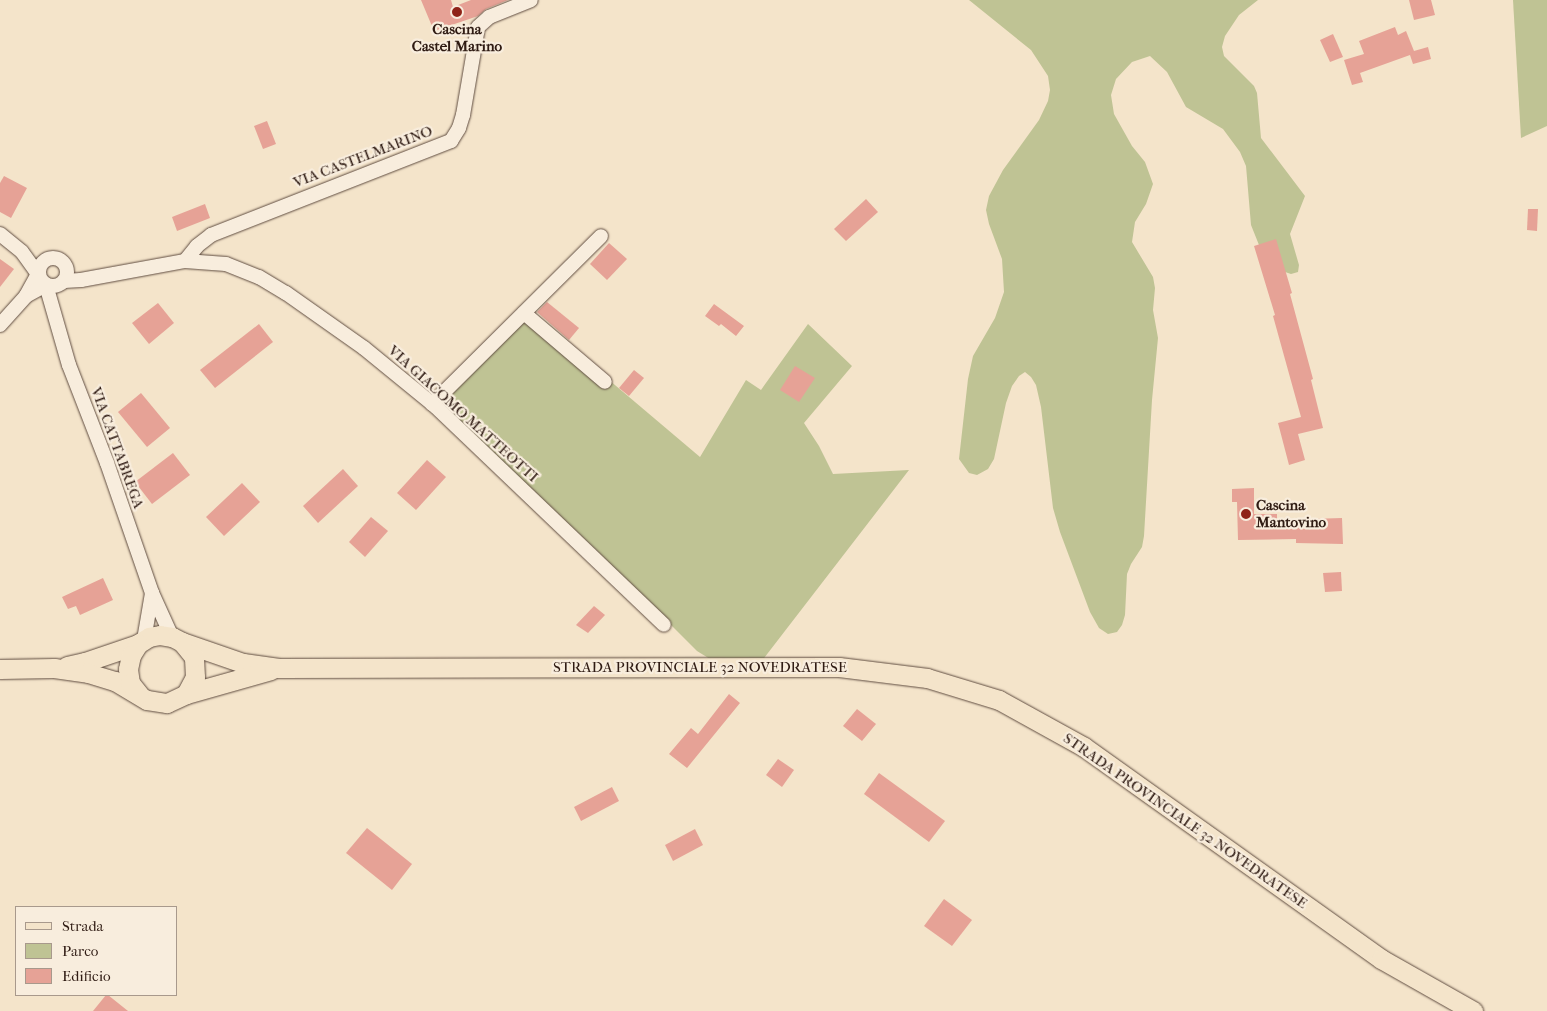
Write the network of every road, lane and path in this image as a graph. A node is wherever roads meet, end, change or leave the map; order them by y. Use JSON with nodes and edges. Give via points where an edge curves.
{"nodes":[{"id":1,"x":531,"y":0,"type":"edge"},
{"id":2,"x":0,"y":234,"type":"edge"},
{"id":3,"x":601,"y":236,"type":"dead end"},
{"id":4,"x":22,"y":252,"type":"junction"},
{"id":5,"x":46,"y":259,"type":"junction"},
{"id":6,"x":186,"y":261,"type":"junction"},
{"id":7,"x":55,"y":278,"type":"junction"},
{"id":8,"x":524,"y":313,"type":"junction"},
{"id":9,"x":0,"y":325,"type":"edge"},
{"id":10,"x":605,"y":382,"type":"dead end"},
{"id":11,"x":432,"y":404,"type":"junction"},
{"id":12,"x":152,"y":593,"type":"junction"},
{"id":13,"x":664,"y":625,"type":"dead end"},
{"id":14,"x":177,"y":639,"type":"junction"},
{"id":15,"x":141,"y":642,"type":"junction"},
{"id":16,"x":54,"y":668,"type":"junction"},
{"id":17,"x":280,"y":668,"type":"junction"},
{"id":18,"x":0,"y":669,"type":"edge"},
{"id":19,"x":138,"y":694,"type":"junction"},
{"id":20,"x":186,"y":694,"type":"junction"},
{"id":21,"x":1473,"y":1011,"type":"edge"}],
"edges":[{"from":1,"to":6,"type":"street","name":"VIA CASTELMARINO","via":[[489,16],[478,27],[463,114],[451,141],[211,235]]},
{"from":2,"to":4,"type":"street"},
{"from":3,"to":8,"type":"street"},
{"from":4,"to":5,"type":"street"},
{"from":4,"to":7,"type":"street"},
{"from":5,"to":7,"type":"street","via":[[40,265]]},
{"from":5,"to":7,"type":"street","name":"VIA GIACOMO MATTEOTTI","via":[[60,260]]},
{"from":6,"to":7,"type":"street","name":"VIA GIACOMO MATTEOTTI","via":[[97,276],[78,273]]},
{"from":6,"to":11,"type":"street","name":"VIA GIACOMO MATTEOTTI","via":[[226,264],[286,292],[364,348]]},
{"from":7,"to":9,"type":"street","via":[[26,296]]},
{"from":7,"to":12,"type":"street","name":"VIA CATTABREGA","via":[[54,313],[69,365]]},
{"from":8,"to":10,"type":"street"},
{"from":8,"to":11,"type":"street"},
{"from":11,"to":13,"type":"street","name":"VIA GIACOMO MATTEOTTI"},
{"from":12,"to":14,"type":"street","name":"VIA CATTABREGA"},
{"from":12,"to":15,"type":"street","name":"VIA CATTABREGA"},
{"from":14,"to":15,"type":"main road","via":[[160,635]]},
{"from":14,"to":17,"type":"main road","name":"STRADA PROVINCIALE 32 NOVEDRATESE","via":[[244,663]]},
{"from":14,"to":20,"type":"main road","via":[[189,649],[196,667],[195,677]]},
{"from":15,"to":16,"type":"main road","via":[[86,662]]},
{"from":15,"to":19,"type":"main road","via":[[131,655],[128,668],[130,683]]},
{"from":16,"to":18,"type":"main road"},
{"from":16,"to":19,"type":"main road","via":[[103,677]]},
{"from":17,"to":20,"type":"main road","name":"STRADA PROVINCIALE 32 NOVEDRATESE"},
{"from":17,"to":21,"type":"main road","name":"STRADA PROVINCIALE 32 NOVEDRATESE","via":[[838,667],[927,678],[999,700],[1084,747],[1381,959]]},
{"from":19,"to":20,"type":"main road","via":[[157,703],[177,700]]}]}
